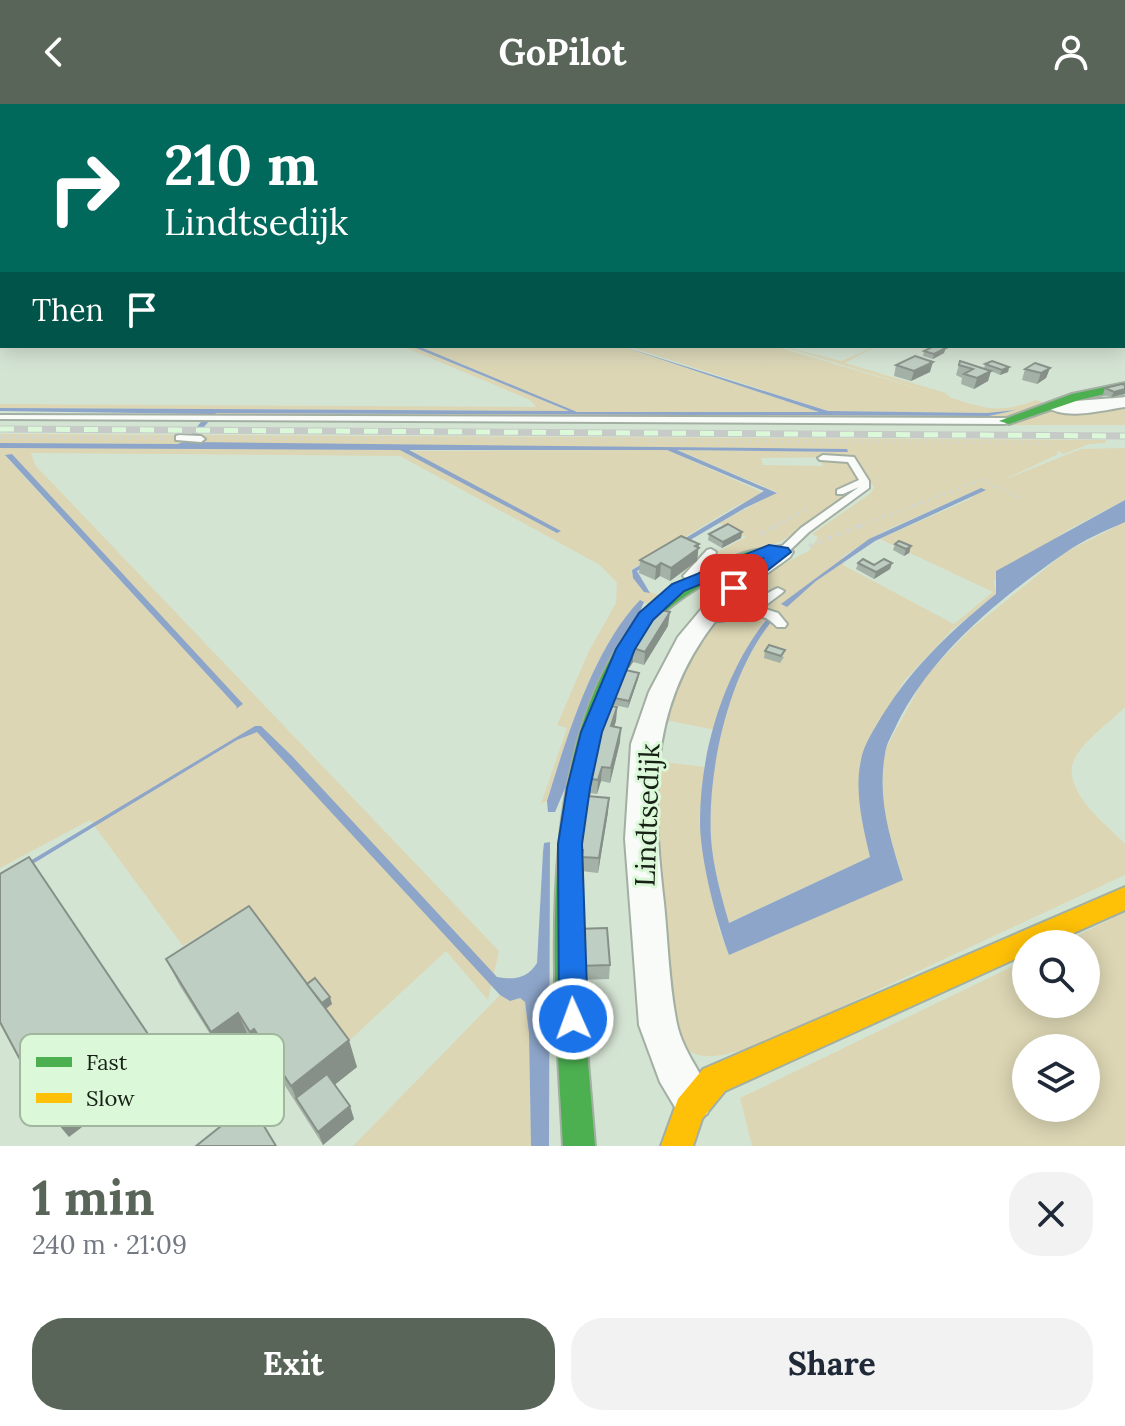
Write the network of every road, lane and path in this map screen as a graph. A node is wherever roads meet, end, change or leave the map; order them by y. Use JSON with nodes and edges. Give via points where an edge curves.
{"nodes":[{"id":1,"x":1125,"y":386,"type":"edge"},
{"id":2,"x":1125,"y":402,"type":"edge"},
{"id":3,"x":1054,"y":406,"type":"junction"},
{"id":4,"x":0,"y":417,"type":"edge"},
{"id":5,"x":1005,"y":421,"type":"joint"},
{"id":6,"x":0,"y":437,"type":"edge"},
{"id":7,"x":179,"y":438,"type":"joint"},
{"id":8,"x":201,"y":439,"type":"joint"},
{"id":9,"x":1050,"y":443,"type":"dead end"},
{"id":10,"x":823,"y":458,"type":"dead end"},
{"id":11,"x":864,"y":481,"type":"junction"},
{"id":12,"x":840,"y":492,"type":"joint"},
{"id":13,"x":1022,"y":499,"type":"dead end"},
{"id":14,"x":769,"y":544,"type":"junction"},
{"id":15,"x":709,"y":557,"type":"dead end"},
{"id":16,"x":778,"y":591,"type":"dead end"},
{"id":17,"x":672,"y":593,"type":"junction"},
{"id":18,"x":751,"y":610,"type":"junction"},
{"id":19,"x":706,"y":617,"type":"junction"},
{"id":20,"x":660,"y":619,"type":"edge"},
{"id":21,"x":781,"y":624,"type":"dead end"},
{"id":22,"x":1125,"y":898,"type":"edge"},
{"id":23,"x":693,"y":1100,"type":"junction"},
{"id":24,"x":579,"y":1146,"type":"edge"},
{"id":25,"x":677,"y":1146,"type":"edge"}],
"edges":[{"from":1,"to":3,"type":"street"},
{"from":2,"to":3,"type":"street"},
{"from":3,"to":5,"type":"street"},
{"from":4,"to":5,"type":"lane"},
{"from":6,"to":7,"type":"path"},
{"from":7,"to":8,"type":"lane"},
{"from":8,"to":9,"type":"path"},
{"from":10,"to":11,"type":"lane","via":[[851,459]]},
{"from":11,"to":12,"type":"lane"},
{"from":11,"to":14,"type":"lane","via":[[861,490],[805,530]]},
{"from":12,"to":14,"type":"path"},
{"from":13,"to":14,"type":"path","via":[[981,480],[821,542]]},
{"from":14,"to":17,"type":"street","via":[[769,550]]},
{"from":14,"to":19,"type":"street","name":"Lindtsedijk"},
{"from":15,"to":17,"type":"lane"},
{"from":16,"to":18,"type":"lane"},
{"from":17,"to":20,"type":"lane"},
{"from":17,"to":24,"type":"street","via":[[646,617],[616,669],[578,788],[570,844],[569,923]]},
{"from":18,"to":19,"type":"lane"},
{"from":18,"to":21,"type":"lane","via":[[770,613]]},
{"from":19,"to":23,"type":"street","name":"Lindtsedijk","via":[[678,657],[645,744],[641,839],[658,1025]]},
{"from":22,"to":23,"type":"street","via":[[714,1080]]},
{"from":23,"to":25,"type":"street"}]}
